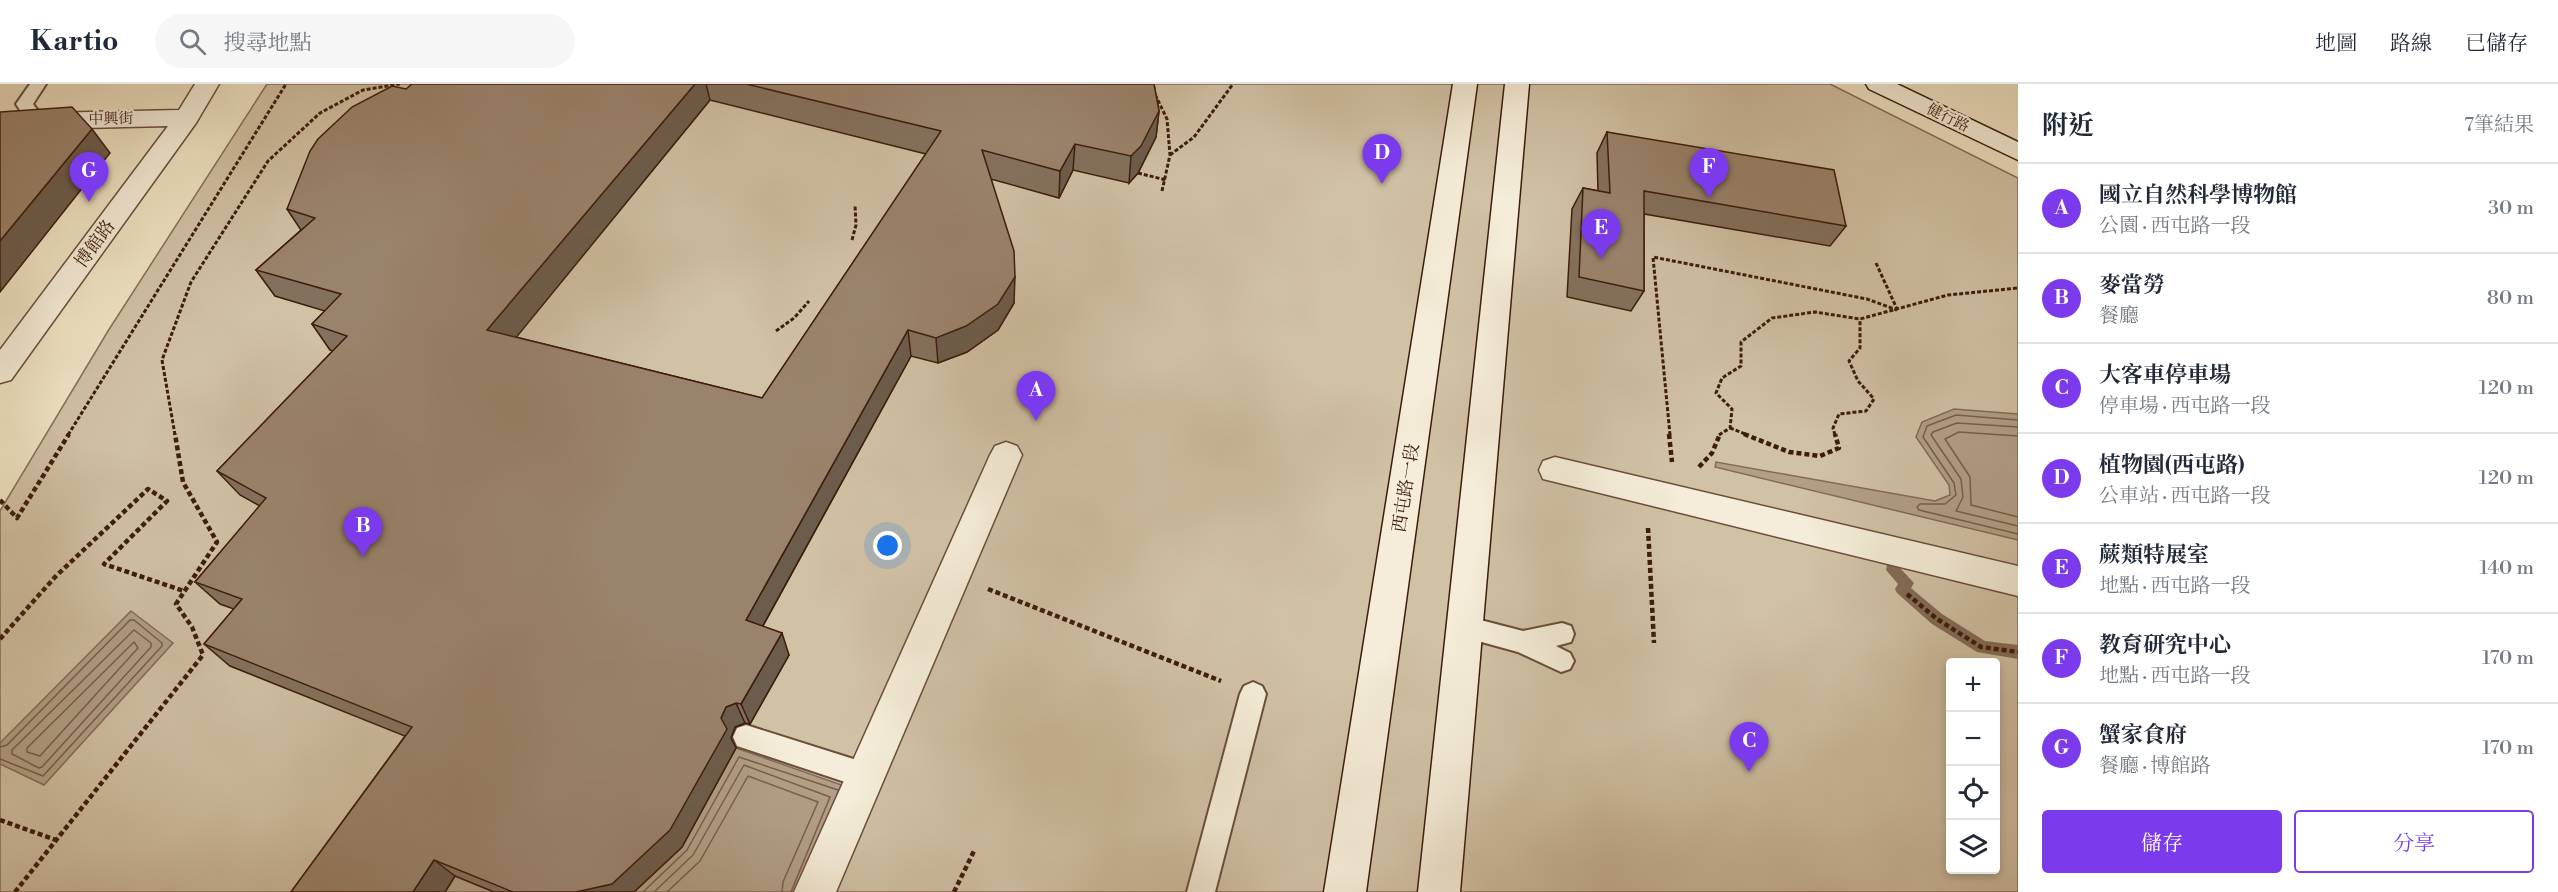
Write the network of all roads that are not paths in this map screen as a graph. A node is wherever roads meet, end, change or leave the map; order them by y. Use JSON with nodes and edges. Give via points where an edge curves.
{"nodes":[{"id":1,"x":38,"y":84,"type":"edge"},
{"id":2,"x":207,"y":84,"type":"edge"},
{"id":3,"x":1465,"y":84,"type":"edge"},
{"id":4,"x":1517,"y":84,"type":"edge"},
{"id":5,"x":1878,"y":84,"type":"edge"},
{"id":6,"x":187,"y":118,"type":"junction"},
{"id":7,"x":36,"y":120,"type":"junction"},
{"id":8,"x":0,"y":122,"type":"edge"},
{"id":9,"x":2018,"y":152,"type":"edge"},
{"id":10,"x":0,"y":372,"type":"edge"},
{"id":11,"x":1006,"y":455,"type":"dead end"},
{"id":12,"x":1555,"y":470,"type":"dead end"},
{"id":13,"x":2018,"y":581,"type":"edge"},
{"id":14,"x":1465,"y":627,"type":"junction"},
{"id":15,"x":1562,"y":634,"type":"dead end"},
{"id":16,"x":1523,"y":642,"type":"junction"},
{"id":17,"x":1561,"y":661,"type":"dead end"},
{"id":18,"x":1253,"y":693,"type":"road end"},
{"id":19,"x":746,"y":736,"type":"dead end"},
{"id":20,"x":866,"y":776,"type":"junction"},
{"id":21,"x":815,"y":892,"type":"edge"},
{"id":22,"x":1201,"y":892,"type":"edge"},
{"id":23,"x":1345,"y":892,"type":"edge"},
{"id":24,"x":1439,"y":892,"type":"edge"}],
"edges":[{"from":1,"to":7,"type":"lane","via":[[24,104]]},
{"from":2,"to":6,"type":"street","name":"博館路"},
{"from":3,"to":23,"type":"street","name":"西屯路一段"},
{"from":4,"to":14,"type":"street"},
{"from":5,"to":9,"type":"street","name":"健行路"},
{"from":6,"to":7,"type":"street","name":"中興街"},
{"from":6,"to":10,"type":"street","name":"博館路"},
{"from":7,"to":8,"type":"street","name":"中興街"},
{"from":11,"to":20,"type":"street"},
{"from":12,"to":13,"type":"street"},
{"from":14,"to":16,"type":"lane"},
{"from":14,"to":24,"type":"street"},
{"from":15,"to":16,"type":"lane"},
{"from":16,"to":17,"type":"lane"},
{"from":18,"to":22,"type":"lane"},
{"from":19,"to":20,"type":"lane"},
{"from":20,"to":21,"type":"street"}]}
